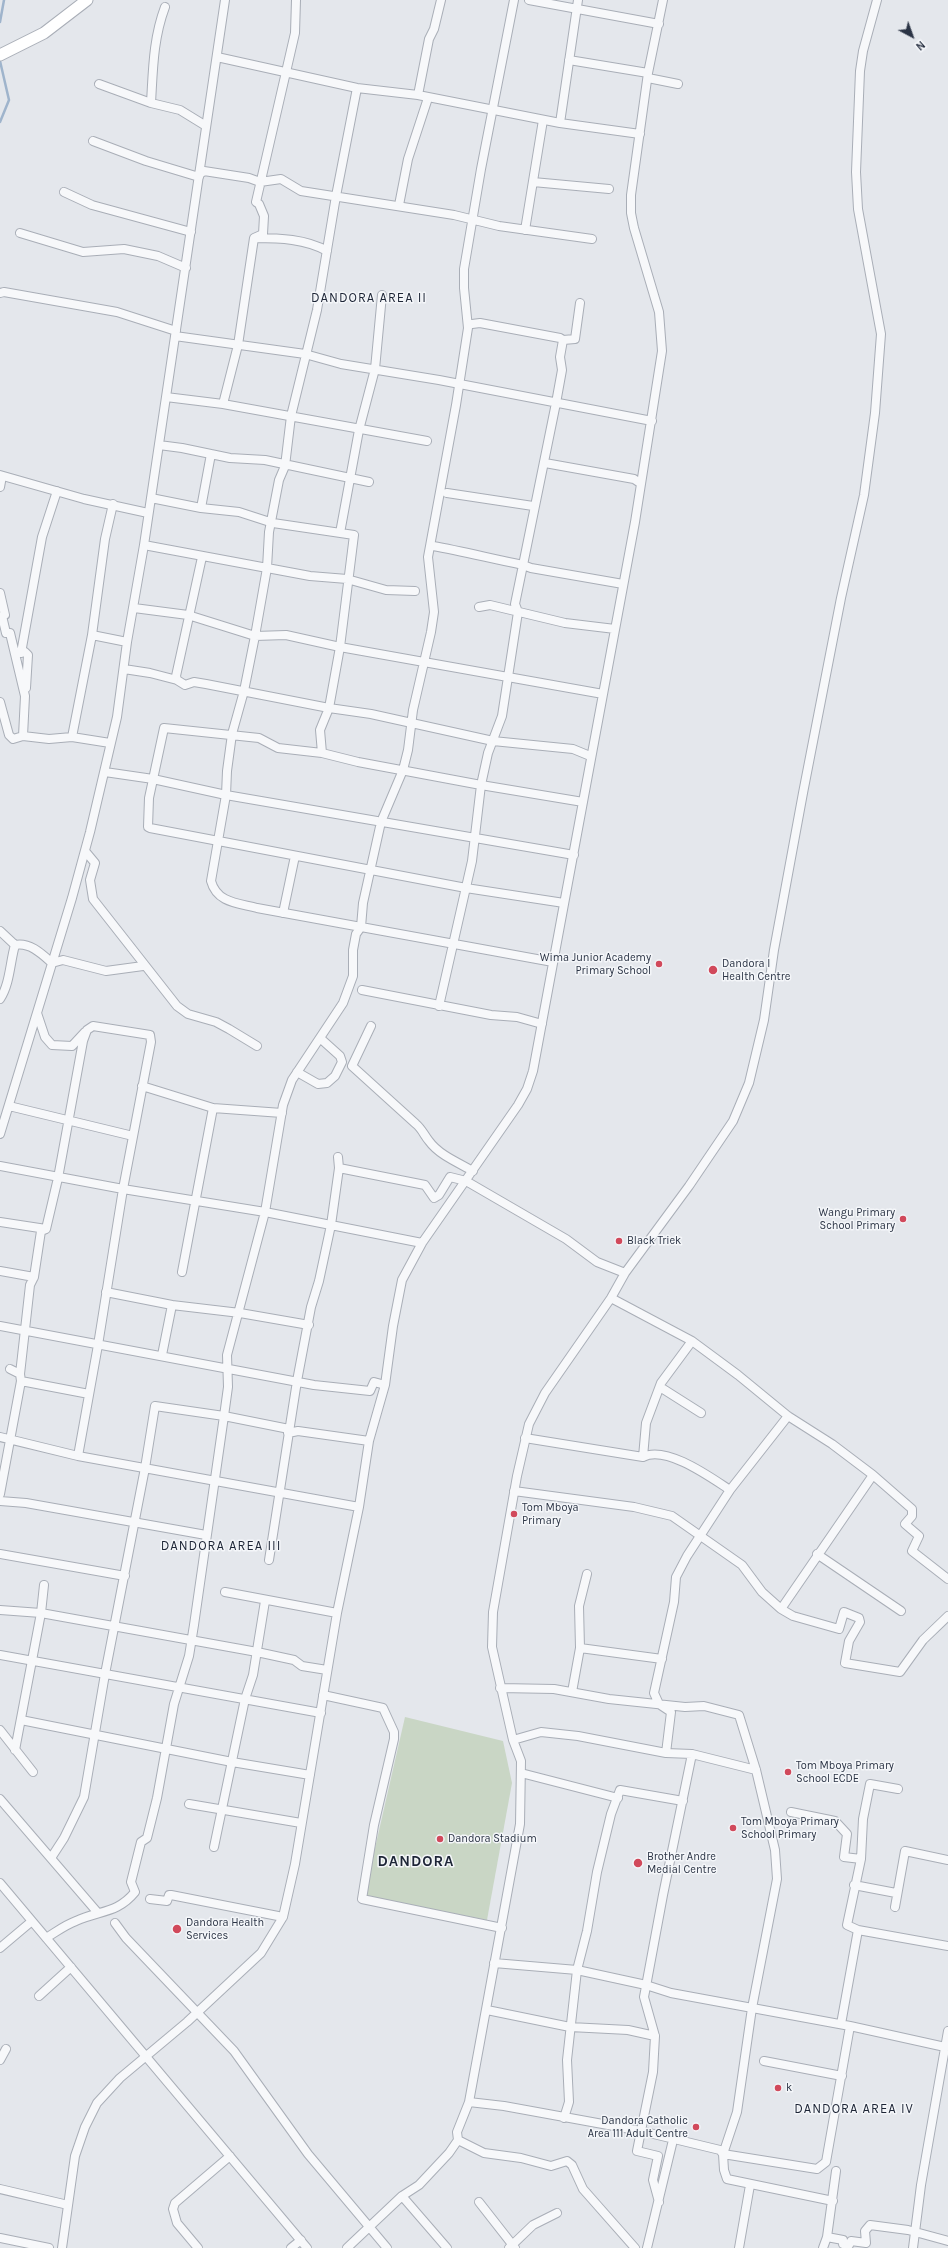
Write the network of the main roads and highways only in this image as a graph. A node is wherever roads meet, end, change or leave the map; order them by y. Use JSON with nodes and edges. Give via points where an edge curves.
{"nodes":[{"id":1,"x":87,"y":0,"type":"edge"},
{"id":2,"x":3,"y":53,"type":"edge"}],
"edges":[{"from":1,"to":2,"type":"main road","via":[[44,34]]}]}
